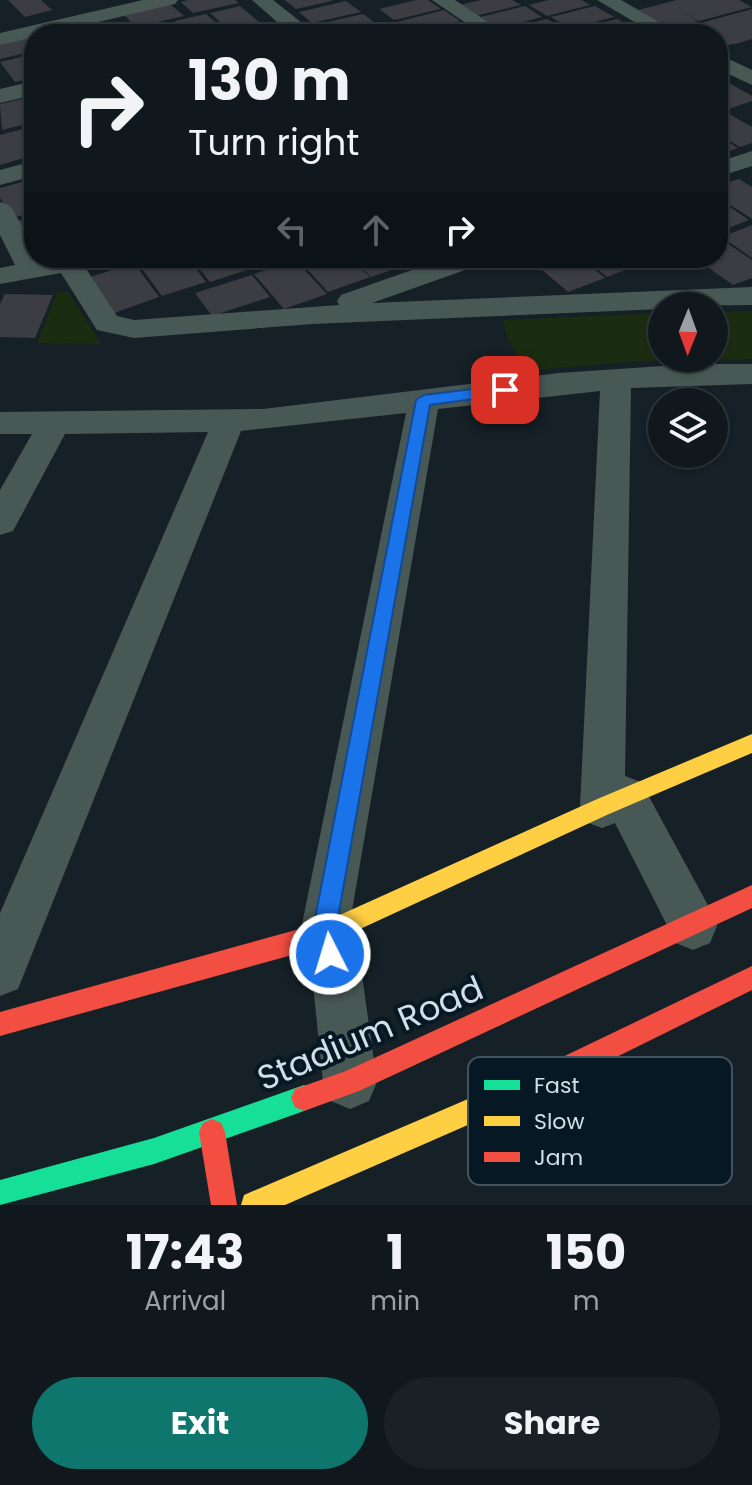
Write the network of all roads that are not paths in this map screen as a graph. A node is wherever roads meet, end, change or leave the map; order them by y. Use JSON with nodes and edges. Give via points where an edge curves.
{"nodes":[{"id":1,"x":122,"y":0,"type":"edge"},
{"id":2,"x":168,"y":0,"type":"edge"},
{"id":3,"x":262,"y":0,"type":"edge"},
{"id":4,"x":442,"y":0,"type":"edge"},
{"id":5,"x":646,"y":3,"type":"dead end"},
{"id":6,"x":615,"y":4,"type":"edge"},
{"id":7,"x":65,"y":24,"type":"edge"},
{"id":8,"x":292,"y":24,"type":"edge"},
{"id":9,"x":480,"y":24,"type":"edge"},
{"id":10,"x":652,"y":24,"type":"edge"},
{"id":11,"x":0,"y":29,"type":"edge"},
{"id":12,"x":24,"y":33,"type":"edge"},
{"id":13,"x":0,"y":39,"type":"edge"},
{"id":14,"x":752,"y":53,"type":"edge"},
{"id":15,"x":728,"y":60,"type":"edge"},
{"id":16,"x":728,"y":67,"type":"edge"},
{"id":17,"x":752,"y":79,"type":"edge"},
{"id":18,"x":24,"y":90,"type":"edge"},
{"id":19,"x":0,"y":96,"type":"edge"},
{"id":20,"x":752,"y":158,"type":"edge"},
{"id":21,"x":728,"y":166,"type":"edge"},
{"id":22,"x":24,"y":171,"type":"edge"},
{"id":23,"x":0,"y":178,"type":"edge"},
{"id":24,"x":0,"y":210,"type":"edge"},
{"id":25,"x":24,"y":256,"type":"edge"},
{"id":26,"x":44,"y":268,"type":"edge"},
{"id":27,"x":69,"y":268,"type":"edge"},
{"id":28,"x":444,"y":268,"type":"edge"},
{"id":29,"x":0,"y":276,"type":"edge"},
{"id":30,"x":752,"y":296,"type":"edge"},
{"id":31,"x":313,"y":315,"type":"junction"},
{"id":32,"x":752,"y":374,"type":"edge"},
{"id":33,"x":616,"y":379,"type":"junction"},
{"id":34,"x":424,"y":400,"type":"junction"},
{"id":35,"x":229,"y":420,"type":"junction"},
{"id":36,"x":0,"y":423,"type":"edge"},
{"id":37,"x":55,"y":423,"type":"junction"},
{"id":38,"x":3,"y":510,"type":"edge"},
{"id":39,"x":752,"y":743,"type":"edge"},
{"id":40,"x":613,"y":802,"type":"junction"},
{"id":41,"x":752,"y":896,"type":"edge"},
{"id":42,"x":693,"y":926,"type":"junction"},
{"id":43,"x":324,"y":934,"type":"junction"},
{"id":44,"x":0,"y":971,"type":"edge"},
{"id":45,"x":752,"y":978,"type":"edge"},
{"id":46,"x":0,"y":1024,"type":"edge"},
{"id":47,"x":589,"y":1057,"type":"edge"},
{"id":48,"x":350,"y":1082,"type":"junction"},
{"id":49,"x":468,"y":1112,"type":"edge"},
{"id":50,"x":212,"y":1132,"type":"junction"},
{"id":51,"x":0,"y":1193,"type":"edge"},
{"id":52,"x":224,"y":1205,"type":"edge"},
{"id":53,"x":254,"y":1205,"type":"edge"}],
"edges":[{"from":1,"to":11,"type":"street"},
{"from":2,"to":7,"type":"street"},
{"from":3,"to":8,"type":"street"},
{"from":4,"to":9,"type":"street"},
{"from":5,"to":6,"type":"street"},
{"from":6,"to":10,"type":"street"},
{"from":12,"to":13,"type":"street"},
{"from":14,"to":15,"type":"street"},
{"from":16,"to":17,"type":"street"},
{"from":18,"to":19,"type":"street"},
{"from":20,"to":21,"type":"street"},
{"from":22,"to":23,"type":"street"},
{"from":24,"to":25,"type":"street"},
{"from":26,"to":29,"type":"street"},
{"from":27,"to":31,"type":"street","via":[[107,323],[134,329]]},
{"from":28,"to":31,"type":"street"},
{"from":30,"to":31,"type":"street"},
{"from":32,"to":33,"type":"street"},
{"from":33,"to":34,"type":"street"},
{"from":33,"to":40,"type":"street"},
{"from":34,"to":35,"type":"street"},
{"from":34,"to":43,"type":"street"},
{"from":35,"to":37,"type":"street"},
{"from":35,"to":44,"type":"street"},
{"from":36,"to":37,"type":"street"},
{"from":37,"to":38,"type":"street"},
{"from":39,"to":40,"type":"main road"},
{"from":40,"to":42,"type":"street"},
{"from":40,"to":43,"type":"main road"},
{"from":41,"to":42,"type":"main road","name":"Stadium Road"},
{"from":42,"to":48,"type":"main road","name":"Stadium Road"},
{"from":43,"to":46,"type":"main road"},
{"from":43,"to":48,"type":"street","via":[[337,975]]},
{"from":45,"to":47,"type":"main road"},
{"from":48,"to":50,"type":"main road","name":"Stadium Road"},
{"from":49,"to":53,"type":"main road"},
{"from":50,"to":51,"type":"main road","name":"Stadium Road"},
{"from":50,"to":52,"type":"main road"}]}
